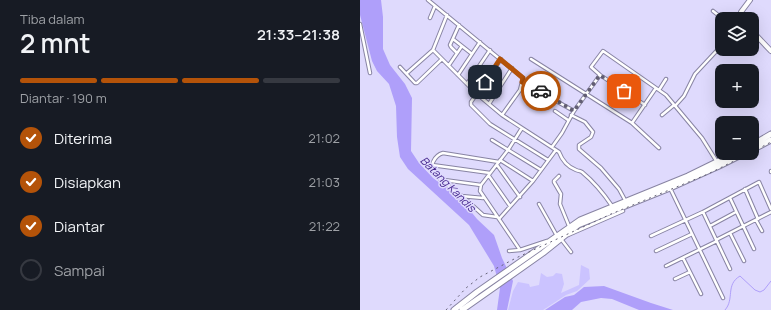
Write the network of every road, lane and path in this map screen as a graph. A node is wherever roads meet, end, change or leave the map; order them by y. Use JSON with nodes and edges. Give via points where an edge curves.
{"nodes":[{"id":1,"x":428,"y":0,"type":"edge"},
{"id":2,"x":750,"y":0,"type":"edge"},
{"id":3,"x":435,"y":6,"type":"junction"},
{"id":4,"x":743,"y":12,"type":"edge"},
{"id":5,"x":447,"y":15,"type":"junction"},
{"id":6,"x":430,"y":18,"type":"dead end"},
{"id":7,"x":360,"y":24,"type":"edge"},
{"id":8,"x":459,"y":25,"type":"junction"},
{"id":9,"x":759,"y":38,"type":"edge"},
{"id":10,"x":453,"y":39,"type":"junction"},
{"id":11,"x":480,"y":42,"type":"junction"},
{"id":12,"x":462,"y":46,"type":"junction"},
{"id":13,"x":433,"y":50,"type":"junction"},
{"id":14,"x":490,"y":50,"type":"junction"},
{"id":15,"x":771,"y":51,"type":"edge"},
{"id":16,"x":457,"y":53,"type":"junction"},
{"id":17,"x":715,"y":53,"type":"edge"},
{"id":18,"x":472,"y":54,"type":"junction"},
{"id":19,"x":442,"y":59,"type":"junction"},
{"id":20,"x":500,"y":59,"type":"junction"},
{"id":21,"x":531,"y":59,"type":"dead end"},
{"id":22,"x":449,"y":65,"type":"junction"},
{"id":23,"x":400,"y":67,"type":"dead end"},
{"id":24,"x":512,"y":68,"type":"junction"},
{"id":25,"x":370,"y":73,"type":"dead end"},
{"id":26,"x":407,"y":74,"type":"junction"},
{"id":27,"x":458,"y":75,"type":"junction"},
{"id":28,"x":600,"y":75,"type":"junction"},
{"id":29,"x":666,"y":79,"type":"dead end"},
{"id":30,"x":522,"y":82,"type":"junction"},
{"id":31,"x":467,"y":84,"type":"junction"},
{"id":32,"x":658,"y":89,"type":"junction"},
{"id":33,"x":477,"y":94,"type":"junction"},
{"id":34,"x":586,"y":94,"type":"junction"},
{"id":35,"x":489,"y":104,"type":"junction"},
{"id":36,"x":645,"y":104,"type":"junction"},
{"id":37,"x":674,"y":105,"type":"junction"},
{"id":38,"x":574,"y":111,"type":"junction"},
{"id":39,"x":555,"y":112,"type":"dead end"},
{"id":40,"x":502,"y":115,"type":"junction"},
{"id":41,"x":571,"y":115,"type":"junction"},
{"id":42,"x":662,"y":115,"type":"dead end"},
{"id":43,"x":568,"y":120,"type":"junction"},
{"id":44,"x":632,"y":123,"type":"junction"},
{"id":45,"x":522,"y":128,"type":"junction"},
{"id":46,"x":771,"y":134,"type":"edge"},
{"id":47,"x":515,"y":139,"type":"junction"},
{"id":48,"x":492,"y":140,"type":"dead end"},
{"id":49,"x":759,"y":140,"type":"edge"},
{"id":50,"x":771,"y":140,"type":"edge"},
{"id":51,"x":759,"y":146,"type":"edge"},
{"id":52,"x":552,"y":147,"type":"junction"},
{"id":53,"x":659,"y":148,"type":"dead end"},
{"id":54,"x":508,"y":150,"type":"junction"},
{"id":55,"x":556,"y":150,"type":"junction"},
{"id":56,"x":548,"y":160,"type":"junction"},
{"id":57,"x":721,"y":160,"type":"edge"},
{"id":58,"x":732,"y":160,"type":"edge"},
{"id":59,"x":499,"y":161,"type":"junction"},
{"id":60,"x":717,"y":162,"type":"junction"},
{"id":61,"x":432,"y":165,"type":"junction"},
{"id":62,"x":497,"y":165,"type":"junction"},
{"id":63,"x":541,"y":170,"type":"junction"},
{"id":64,"x":490,"y":174,"type":"junction"},
{"id":65,"x":559,"y":176,"type":"dead end"},
{"id":66,"x":443,"y":180,"type":"junction"},
{"id":67,"x":533,"y":181,"type":"junction"},
{"id":68,"x":481,"y":185,"type":"junction"},
{"id":69,"x":670,"y":188,"type":"junction"},
{"id":70,"x":745,"y":189,"type":"junction"},
{"id":71,"x":461,"y":196,"type":"junction"},
{"id":72,"x":520,"y":197,"type":"junction"},
{"id":73,"x":484,"y":198,"type":"junction"},
{"id":74,"x":637,"y":198,"type":"junction"},
{"id":75,"x":730,"y":198,"type":"junction"},
{"id":76,"x":628,"y":201,"type":"junction"},
{"id":77,"x":539,"y":204,"type":"dead end"},
{"id":78,"x":510,"y":206,"type":"junction"},
{"id":79,"x":612,"y":206,"type":"junction"},
{"id":80,"x":771,"y":209,"type":"edge"},
{"id":81,"x":623,"y":212,"type":"dead end"},
{"id":82,"x":703,"y":212,"type":"junction"},
{"id":83,"x":736,"y":212,"type":"junction"},
{"id":84,"x":771,"y":212,"type":"edge"},
{"id":85,"x":498,"y":218,"type":"junction"},
{"id":86,"x":757,"y":219,"type":"junction"},
{"id":87,"x":685,"y":220,"type":"junction"},
{"id":88,"x":710,"y":226,"type":"junction"},
{"id":89,"x":743,"y":226,"type":"junction"},
{"id":90,"x":570,"y":227,"type":"junction"},
{"id":91,"x":762,"y":231,"type":"dead end"},
{"id":92,"x":730,"y":233,"type":"junction"},
{"id":93,"x":692,"y":234,"type":"junction"},
{"id":94,"x":651,"y":236,"type":"dead end"},
{"id":95,"x":559,"y":238,"type":"junction"},
{"id":96,"x":717,"y":240,"type":"junction"},
{"id":97,"x":754,"y":249,"type":"dead end"},
{"id":98,"x":520,"y":250,"type":"junction"},
{"id":99,"x":700,"y":250,"type":"junction"},
{"id":100,"x":656,"y":251,"type":"dead end"},
{"id":101,"x":509,"y":252,"type":"dead end"},
{"id":102,"x":571,"y":252,"type":"dead end"},
{"id":103,"x":683,"y":258,"type":"junction"},
{"id":104,"x":744,"y":261,"type":"dead end"},
{"id":105,"x":666,"y":266,"type":"dead end"},
{"id":106,"x":730,"y":269,"type":"dead end"},
{"id":107,"x":690,"y":272,"type":"junction"},
{"id":108,"x":675,"y":279,"type":"dead end"},
{"id":109,"x":497,"y":282,"type":"junction"},
{"id":110,"x":701,"y":294,"type":"dead end"},
{"id":111,"x":723,"y":298,"type":"dead end"},
{"id":112,"x":454,"y":310,"type":"edge"},
{"id":113,"x":462,"y":310,"type":"edge"}],
"edges":[{"from":1,"to":3,"type":"street"},
{"from":2,"to":4,"type":"street"},
{"from":3,"to":5,"type":"street"},
{"from":3,"to":6,"type":"street"},
{"from":5,"to":8,"type":"street"},
{"from":5,"to":13,"type":"street"},
{"from":7,"to":25,"type":"street"},
{"from":8,"to":10,"type":"street"},
{"from":8,"to":11,"type":"street"},
{"from":9,"to":15,"type":"street"},
{"from":10,"to":12,"type":"street"},
{"from":10,"to":16,"type":"street","via":[[450,46]]},
{"from":11,"to":14,"type":"street"},
{"from":11,"to":18,"type":"street"},
{"from":12,"to":16,"type":"street"},
{"from":12,"to":18,"type":"street"},
{"from":13,"to":19,"type":"street"},
{"from":13,"to":26,"type":"street"},
{"from":14,"to":20,"type":"street"},
{"from":14,"to":31,"type":"street"},
{"from":16,"to":22,"type":"street"},
{"from":17,"to":37,"type":"street","via":[[695,74],[684,96]]},
{"from":18,"to":27,"type":"street"},
{"from":19,"to":22,"type":"street"},
{"from":19,"to":26,"type":"street","via":[[417,83]]},
{"from":20,"to":24,"type":"street"},
{"from":20,"to":33,"type":"street"},
{"from":21,"to":34,"type":"street"},
{"from":22,"to":27,"type":"street"},
{"from":23,"to":26,"type":"street"},
{"from":24,"to":30,"type":"street","via":[[523,78]]},
{"from":24,"to":35,"type":"street"},
{"from":27,"to":31,"type":"street"},
{"from":28,"to":32,"type":"street","via":[[592,67],[603,52]]},
{"from":28,"to":34,"type":"street"},
{"from":28,"to":36,"type":"street"},
{"from":29,"to":32,"type":"street"},
{"from":30,"to":38,"type":"street"},
{"from":30,"to":40,"type":"street","via":[[520,90]]},
{"from":31,"to":33,"type":"street"},
{"from":32,"to":36,"type":"street"},
{"from":32,"to":37,"type":"street"},
{"from":33,"to":35,"type":"street"},
{"from":33,"to":47,"type":"street","via":[[471,103],[472,106],[490,124]]},
{"from":34,"to":38,"type":"street"},
{"from":34,"to":44,"type":"street"},
{"from":35,"to":40,"type":"street"},
{"from":36,"to":44,"type":"street"},
{"from":37,"to":42,"type":"street"},
{"from":37,"to":60,"type":"street","via":[[702,138]]},
{"from":38,"to":41,"type":"street"},
{"from":39,"to":43,"type":"street"},
{"from":40,"to":45,"type":"street"},
{"from":41,"to":43,"type":"street"},
{"from":41,"to":76,"type":"street","via":[[585,122],[593,132],[591,137],[579,145],[579,149],[601,168]]},
{"from":43,"to":52,"type":"street"},
{"from":44,"to":53,"type":"street"},
{"from":45,"to":47,"type":"street"},
{"from":45,"to":52,"type":"street"},
{"from":46,"to":49,"type":"highway"},
{"from":47,"to":54,"type":"street"},
{"from":47,"to":56,"type":"street"},
{"from":48,"to":54,"type":"street"},
{"from":50,"to":51,"type":"highway"},
{"from":52,"to":55,"type":"street"},
{"from":54,"to":59,"type":"street"},
{"from":54,"to":63,"type":"street"},
{"from":55,"to":56,"type":"street"},
{"from":55,"to":79,"type":"street","via":[[565,163],[582,172],[592,182]]},
{"from":56,"to":63,"type":"street"},
{"from":57,"to":60,"type":"highway"},
{"from":58,"to":69,"type":"highway"},
{"from":59,"to":61,"type":"street","via":[[443,153]]},
{"from":59,"to":62,"type":"street"},
{"from":59,"to":67,"type":"street"},
{"from":60,"to":74,"type":"highway"},
{"from":61,"to":64,"type":"street"},
{"from":61,"to":66,"type":"street","via":[[433,172]]},
{"from":62,"to":64,"type":"street"},
{"from":62,"to":72,"type":"street"},
{"from":63,"to":67,"type":"street"},
{"from":64,"to":68,"type":"street"},
{"from":64,"to":78,"type":"street"},
{"from":65,"to":90,"type":"street","via":[[554,182],[561,194],[560,204]]},
{"from":66,"to":68,"type":"street"},
{"from":66,"to":71,"type":"street"},
{"from":67,"to":72,"type":"street"},
{"from":68,"to":73,"type":"street","via":[[480,192]]},
{"from":69,"to":74,"type":"highway"},
{"from":69,"to":87,"type":"street"},
{"from":70,"to":75,"type":"street"},
{"from":70,"to":80,"type":"street","via":[[759,182]]},
{"from":70,"to":86,"type":"street"},
{"from":71,"to":73,"type":"street"},
{"from":71,"to":85,"type":"street","via":[[482,215]]},
{"from":72,"to":78,"type":"street"},
{"from":73,"to":85,"type":"street"},
{"from":74,"to":76,"type":"highway"},
{"from":75,"to":82,"type":"street"},
{"from":75,"to":83,"type":"street"},
{"from":76,"to":79,"type":"highway"},
{"from":76,"to":95,"type":"highway","via":[[578,225]]},
{"from":77,"to":95,"type":"street"},
{"from":78,"to":85,"type":"street"},
{"from":79,"to":90,"type":"highway"},
{"from":81,"to":95,"type":"street"},
{"from":82,"to":87,"type":"street"},
{"from":82,"to":88,"type":"street"},
{"from":83,"to":88,"type":"street"},
{"from":83,"to":89,"type":"street"},
{"from":84,"to":86,"type":"street"},
{"from":85,"to":98,"type":"street"},
{"from":86,"to":89,"type":"street"},
{"from":86,"to":91,"type":"street"},
{"from":87,"to":93,"type":"street"},
{"from":87,"to":94,"type":"street"},
{"from":88,"to":96,"type":"street"},
{"from":89,"to":92,"type":"street"},
{"from":89,"to":97,"type":"street"},
{"from":90,"to":95,"type":"highway"},
{"from":92,"to":96,"type":"street"},
{"from":92,"to":104,"type":"street"},
{"from":93,"to":99,"type":"street"},
{"from":93,"to":100,"type":"street"},
{"from":95,"to":98,"type":"street"},
{"from":95,"to":102,"type":"street"},
{"from":95,"to":109,"type":"highway"},
{"from":96,"to":99,"type":"street"},
{"from":96,"to":106,"type":"street"},
{"from":98,"to":101,"type":"street"},
{"from":99,"to":103,"type":"street"},
{"from":99,"to":111,"type":"street"},
{"from":103,"to":105,"type":"street"},
{"from":103,"to":107,"type":"street"},
{"from":107,"to":108,"type":"street"},
{"from":107,"to":110,"type":"street"},
{"from":109,"to":112,"type":"highway"},
{"from":109,"to":113,"type":"highway"}]}
